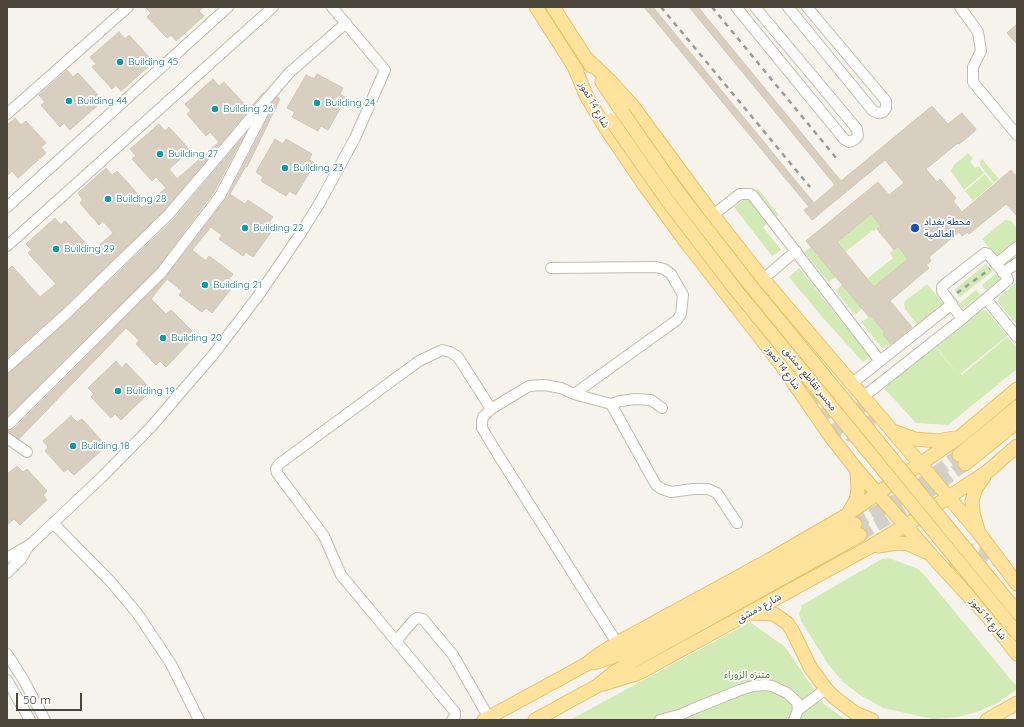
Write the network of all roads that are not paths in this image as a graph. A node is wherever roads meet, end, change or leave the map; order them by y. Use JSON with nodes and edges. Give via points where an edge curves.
{"nodes":[{"id":1,"x":228,"y":7,"type":"edge"},
{"id":2,"x":273,"y":7,"type":"edge"},
{"id":3,"x":332,"y":7,"type":"edge"},
{"id":4,"x":536,"y":7,"type":"edge"},
{"id":5,"x":553,"y":7,"type":"edge"},
{"id":6,"x":736,"y":7,"type":"edge"},
{"id":7,"x":755,"y":7,"type":"edge"},
{"id":8,"x":788,"y":7,"type":"edge"},
{"id":9,"x":807,"y":7,"type":"edge"},
{"id":10,"x":960,"y":7,"type":"edge"},
{"id":11,"x":123,"y":9,"type":"edge"},
{"id":12,"x":346,"y":23,"type":"junction"},
{"id":13,"x":586,"y":59,"type":"junction"},
{"id":14,"x":573,"y":64,"type":"junction"},
{"id":15,"x":275,"y":90,"type":"junction"},
{"id":16,"x":623,"y":113,"type":"joint"},
{"id":17,"x":7,"y":114,"type":"edge"},
{"id":18,"x":611,"y":120,"type":"joint"},
{"id":19,"x":1017,"y":135,"type":"edge"},
{"id":20,"x":7,"y":207,"type":"edge"},
{"id":21,"x":713,"y":215,"type":"junction"},
{"id":22,"x":7,"y":246,"type":"edge"},
{"id":23,"x":1017,"y":247,"type":"edge"},
{"id":24,"x":796,"y":250,"type":"junction"},
{"id":25,"x":1017,"y":263,"type":"edge"},
{"id":26,"x":996,"y":264,"type":"junction"},
{"id":27,"x":551,"y":268,"type":"dead end"},
{"id":28,"x":1004,"y":273,"type":"junction"},
{"id":29,"x":763,"y":279,"type":"junction"},
{"id":30,"x":986,"y":299,"type":"junction"},
{"id":31,"x":952,"y":304,"type":"junction"},
{"id":32,"x":962,"y":319,"type":"junction"},
{"id":33,"x":1017,"y":337,"type":"edge"},
{"id":34,"x":880,"y":361,"type":"junction"},
{"id":35,"x":7,"y":367,"type":"edge"},
{"id":36,"x":852,"y":384,"type":"junction"},
{"id":37,"x":1017,"y":389,"type":"edge"},
{"id":38,"x":574,"y":394,"type":"junction"},
{"id":39,"x":863,"y":396,"type":"junction"},
{"id":40,"x":611,"y":404,"type":"junction"},
{"id":41,"x":662,"y":408,"type":"dead end"},
{"id":42,"x":1017,"y":408,"type":"edge"},
{"id":43,"x":491,"y":409,"type":"junction"},
{"id":44,"x":7,"y":413,"type":"edge"},
{"id":45,"x":1017,"y":422,"type":"edge"},
{"id":46,"x":9,"y":424,"type":"junction"},
{"id":47,"x":892,"y":431,"type":"junction"},
{"id":48,"x":961,"y":436,"type":"junction"},
{"id":49,"x":7,"y":437,"type":"edge"},
{"id":50,"x":1017,"y":446,"type":"edge"},
{"id":51,"x":26,"y":452,"type":"dead end"},
{"id":52,"x":915,"y":467,"type":"junction"},
{"id":53,"x":857,"y":470,"type":"junction"},
{"id":54,"x":987,"y":472,"type":"junction"},
{"id":55,"x":888,"y":486,"type":"dead end"},
{"id":56,"x":877,"y":494,"type":"junction"},
{"id":57,"x":943,"y":501,"type":"junction"},
{"id":58,"x":53,"y":523,"type":"junction"},
{"id":59,"x":737,"y":523,"type":"dead end"},
{"id":60,"x":910,"y":523,"type":"junction"},
{"id":61,"x":854,"y":525,"type":"junction"},
{"id":62,"x":979,"y":533,"type":"junction"},
{"id":63,"x":28,"y":547,"type":"junction"},
{"id":64,"x":868,"y":548,"type":"junction"},
{"id":65,"x":931,"y":555,"type":"junction"},
{"id":66,"x":7,"y":558,"type":"edge"},
{"id":67,"x":7,"y":573,"type":"edge"},
{"id":68,"x":1017,"y":584,"type":"edge"},
{"id":69,"x":1017,"y":612,"type":"edge"},
{"id":70,"x":750,"y":613,"type":"junction"},
{"id":71,"x":1017,"y":633,"type":"edge"},
{"id":72,"x":396,"y":641,"type":"junction"},
{"id":73,"x":617,"y":644,"type":"junction"},
{"id":74,"x":7,"y":654,"type":"edge"},
{"id":75,"x":1017,"y":654,"type":"edge"},
{"id":76,"x":585,"y":665,"type":"junction"},
{"id":77,"x":11,"y":669,"type":"edge"},
{"id":78,"x":8,"y":685,"type":"edge"},
{"id":79,"x":597,"y":686,"type":"junction"},
{"id":80,"x":826,"y":689,"type":"junction"},
{"id":81,"x":1017,"y":703,"type":"edge"},
{"id":82,"x":798,"y":710,"type":"junction"},
{"id":83,"x":486,"y":719,"type":"edge"},
{"id":84,"x":30,"y":720,"type":"edge"},
{"id":85,"x":45,"y":720,"type":"edge"},
{"id":86,"x":199,"y":720,"type":"edge"},
{"id":87,"x":452,"y":720,"type":"edge"},
{"id":88,"x":535,"y":720,"type":"edge"},
{"id":89,"x":660,"y":720,"type":"edge"},
{"id":90,"x":794,"y":720,"type":"edge"},
{"id":91,"x":872,"y":720,"type":"edge"},
{"id":92,"x":987,"y":720,"type":"edge"}],
"edges":[{"from":1,"to":20,"type":"street"},
{"from":2,"to":22,"type":"street"},
{"from":3,"to":12,"type":"street"},
{"from":4,"to":14,"type":"main road","name":"شارع 14 تموز"},
{"from":5,"to":13,"type":"main road","name":"شارع 14 تموز"},
{"from":6,"to":7,"type":"street","via":[[844,139],[849,142],[854,140],[858,136],[857,129]]},
{"from":8,"to":9,"type":"street","via":[[873,111],[878,114],[883,112],[886,101]]},
{"from":10,"to":19,"type":"street","via":[[978,32],[981,51],[973,67],[973,82]]},
{"from":11,"to":17,"type":"street"},
{"from":12,"to":15,"type":"street","via":[[289,73]]},
{"from":12,"to":58,"type":"street","via":[[385,70],[355,138],[319,204],[258,296],[213,355],[121,458]]},
{"from":13,"to":16,"type":"main road","name":"شارع 14 تموز"},
{"from":13,"to":21,"type":"main road","name":"شارع 14 تموز","via":[[632,105]]},
{"from":14,"to":18,"type":"main road","name":"شارع 14 تموز"},
{"from":14,"to":53,"type":"main road","name":"شارع 14 تموز","via":[[587,97],[645,186],[780,363]]},
{"from":15,"to":35,"type":"street","via":[[169,214]]},
{"from":15,"to":46,"type":"street","via":[[220,196],[161,274]]},
{"from":16,"to":69,"type":"main road","name":"مجسر تقاطع دمشق","bridge":true,"via":[[678,192],[747,281]]},
{"from":18,"to":71,"type":"main road","name":"مجسر تقاطع دمشق","bridge":true,"via":[[667,200],[735,289]]},
{"from":21,"to":24,"type":"street","via":[[740,194],[750,194]]},
{"from":21,"to":29,"type":"main road","name":"شارع 14 تموز"},
{"from":23,"to":26,"type":"street"},
{"from":24,"to":29,"type":"street"},
{"from":24,"to":34,"type":"street"},
{"from":25,"to":28,"type":"street"},
{"from":26,"to":28,"type":"street"},
{"from":26,"to":31,"type":"street","via":[[988,254],[984,254],[944,285],[942,291]]},
{"from":27,"to":38,"type":"street","via":[[656,267],[671,274],[683,295],[681,314],[677,320]]},
{"from":28,"to":30,"type":"street","via":[[1007,281]]},
{"from":29,"to":36,"type":"main road","name":"شارع 14 تموز"},
{"from":30,"to":32,"type":"street"},
{"from":30,"to":33,"type":"street"},
{"from":31,"to":32,"type":"street"},
{"from":31,"to":34,"type":"street"},
{"from":32,"to":39,"type":"street"},
{"from":34,"to":36,"type":"street"},
{"from":36,"to":39,"type":"main road","name":"شارع 14 تموز"},
{"from":37,"to":48,"type":"main road"},
{"from":38,"to":40,"type":"street"},
{"from":38,"to":43,"type":"street","via":[[561,388],[529,386]]},
{"from":39,"to":47,"type":"main road","name":"شارع 14 تموز"},
{"from":40,"to":41,"type":"street","via":[[636,399],[651,400]]},
{"from":40,"to":59,"type":"street","via":[[656,486],[671,492],[708,489],[717,493]]},
{"from":42,"to":45,"type":"main road","via":[[962,460]]},
{"from":43,"to":72,"type":"street","via":[[458,357],[450,352],[438,352],[419,361],[276,467],[277,473],[324,536],[341,575]]},
{"from":43,"to":73,"type":"street","via":[[483,417],[482,428]]},
{"from":44,"to":46,"type":"street"},
{"from":46,"to":49,"type":"street"},
{"from":47,"to":48,"type":"main road","via":[[926,440]]},
{"from":47,"to":52,"type":"main road","name":"شارع 14 تموز"},
{"from":48,"to":52,"type":"main road"},
{"from":49,"to":51,"type":"street"},
{"from":50,"to":54,"type":"main road"},
{"from":52,"to":57,"type":"main road","name":"شارع 14 تموز"},
{"from":53,"to":56,"type":"main road","name":"شارع 14 تموز"},
{"from":53,"to":61,"type":"main road","via":[[858,491],[852,509]]},
{"from":54,"to":57,"type":"main road"},
{"from":54,"to":62,"type":"main road","via":[[976,488],[972,501]]},
{"from":55,"to":56,"type":"main road","name":"شارع دمشق"},
{"from":56,"to":60,"type":"main road","name":"شارع 14 تموز"},
{"from":56,"to":61,"type":"main road","name":"شارع دمشق"},
{"from":57,"to":62,"type":"main road","name":"شارع 14 تموز"},
{"from":58,"to":63,"type":"street"},
{"from":58,"to":86,"type":"street","via":[[111,582],[137,613],[171,664]]},
{"from":60,"to":64,"type":"main road","name":"شارع دمشق"},
{"from":60,"to":65,"type":"main road","name":"شارع 14 تموز"},
{"from":61,"to":73,"type":"main road","name":"شارع دمشق","via":[[764,563]]},
{"from":61,"to":76,"type":"main road","name":"شارع دمشق","via":[[626,652]]},
{"from":61,"to":79,"type":"main road","name":"شارع دمشق","via":[[631,662]]},
{"from":62,"to":68,"type":"main road","name":"شارع 14 تموز"},
{"from":63,"to":66,"type":"street"},
{"from":63,"to":67,"type":"street","via":[[21,559]]},
{"from":64,"to":65,"type":"main road","via":[[887,544],[908,544]]},
{"from":64,"to":70,"type":"main road","name":"شارع دمشق"},
{"from":65,"to":75,"type":"main road","name":"شارع 14 تموز","via":[[989,618]]},
{"from":70,"to":79,"type":"main road","name":"شارع دمشق","via":[[639,672]]},
{"from":70,"to":80,"type":"main road","via":[[774,614],[787,623],[810,666]]},
{"from":72,"to":83,"type":"street","via":[[414,620],[423,619],[453,655]]},
{"from":72,"to":87,"type":"street","via":[[455,712]]},
{"from":73,"to":76,"type":"main road","name":"شارع دمشق"},
{"from":74,"to":77,"type":"street"},
{"from":76,"to":83,"type":"main road","name":"شارع دمشق"},
{"from":77,"to":85,"type":"street"},
{"from":78,"to":84,"type":"street"},
{"from":79,"to":88,"type":"main road","name":"شارع دمشق"},
{"from":80,"to":82,"type":"street"},
{"from":80,"to":91,"type":"main road","via":[[855,713]]},
{"from":81,"to":92,"type":"main road"},
{"from":82,"to":89,"type":"street","via":[[797,702],[788,693],[764,685],[740,690],[682,714]]},
{"from":82,"to":90,"type":"street"}]}
